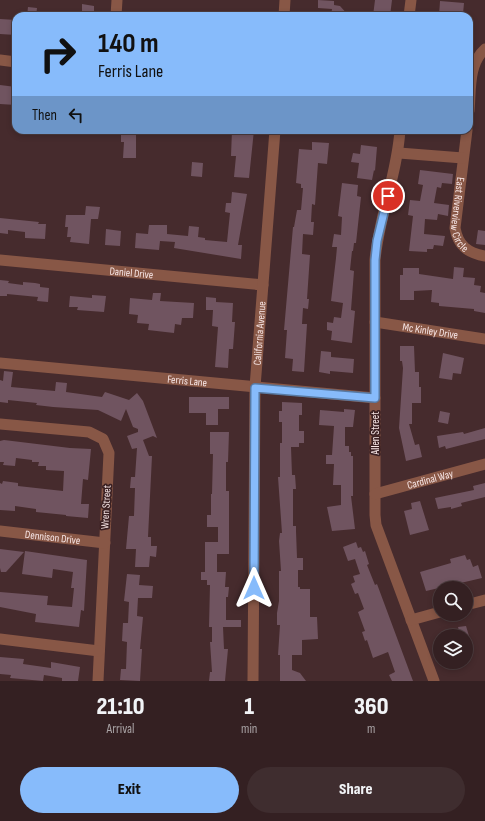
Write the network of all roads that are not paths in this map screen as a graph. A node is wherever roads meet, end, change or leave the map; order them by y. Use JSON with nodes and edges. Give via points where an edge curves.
{"nodes":[{"id":1,"x":117,"y":0,"type":"edge"},
{"id":2,"x":285,"y":0,"type":"edge"},
{"id":3,"x":410,"y":0,"type":"edge"},
{"id":4,"x":116,"y":12,"type":"edge"},
{"id":5,"x":284,"y":12,"type":"edge"},
{"id":6,"x":409,"y":12,"type":"edge"},
{"id":7,"x":485,"y":49,"type":"edge"},
{"id":8,"x":0,"y":60,"type":"edge"},
{"id":9,"x":12,"y":62,"type":"edge"},
{"id":10,"x":473,"y":75,"type":"edge"},
{"id":11,"x":275,"y":134,"type":"edge"},
{"id":12,"x":400,"y":134,"type":"edge"},
{"id":13,"x":466,"y":134,"type":"edge"},
{"id":14,"x":399,"y":153,"type":"junction"},
{"id":15,"x":463,"y":158,"type":"junction"},
{"id":16,"x":485,"y":256,"type":"edge"},
{"id":17,"x":0,"y":260,"type":"edge"},
{"id":18,"x":263,"y":285,"type":"junction"},
{"id":19,"x":375,"y":322,"type":"junction"},
{"id":20,"x":485,"y":340,"type":"edge"},
{"id":21,"x":0,"y":363,"type":"edge"},
{"id":22,"x":255,"y":388,"type":"junction"},
{"id":23,"x":375,"y":398,"type":"junction"},
{"id":24,"x":0,"y":424,"type":"edge"},
{"id":25,"x":485,"y":464,"type":"edge"},
{"id":26,"x":375,"y":494,"type":"junction"},
{"id":27,"x":0,"y":531,"type":"edge"},
{"id":28,"x":105,"y":543,"type":"junction"},
{"id":29,"x":485,"y":600,"type":"edge"},
{"id":30,"x":473,"y":603,"type":"edge"},
{"id":31,"x":433,"y":614,"type":"edge"},
{"id":32,"x":411,"y":620,"type":"junction"},
{"id":33,"x":0,"y":639,"type":"edge"},
{"id":34,"x":99,"y":651,"type":"junction"},
{"id":35,"x":98,"y":681,"type":"edge"},
{"id":36,"x":253,"y":681,"type":"edge"},
{"id":37,"x":434,"y":681,"type":"edge"}],
"edges":[{"from":1,"to":4,"type":"street"},
{"from":2,"to":5,"type":"street"},
{"from":3,"to":6,"type":"street"},
{"from":7,"to":10,"type":"street","via":[[474,66]]},
{"from":8,"to":9,"type":"street"},
{"from":11,"to":18,"type":"street","name":"California Avenue"},
{"from":12,"to":14,"type":"street","name":"Allen Street"},
{"from":13,"to":15,"type":"street","name":"East Riverview Circle"},
{"from":14,"to":15,"type":"street"},
{"from":14,"to":19,"type":"street","name":"Allen Street","via":[[377,241]]},
{"from":15,"to":16,"type":"street","name":"East Riverview Circle","via":[[455,228],[457,237],[466,250]]},
{"from":17,"to":18,"type":"street","name":"Daniel Drive"},
{"from":18,"to":22,"type":"street","name":"California Avenue"},
{"from":19,"to":20,"type":"street","name":"Mc Kinley Drive"},
{"from":19,"to":23,"type":"street","name":"Allen Street"},
{"from":21,"to":22,"type":"street","name":"Ferris Lane"},
{"from":22,"to":23,"type":"street","name":"Ferris Lane"},
{"from":22,"to":36,"type":"street","name":"California Avenue"},
{"from":23,"to":26,"type":"street","name":"Allen Street"},
{"from":24,"to":28,"type":"street","name":"Wren Street","via":[[89,432],[103,439],[109,454]]},
{"from":25,"to":26,"type":"street","name":"Cardinal Way"},
{"from":26,"to":32,"type":"street","name":"Allen Street","via":[[376,524]]},
{"from":27,"to":28,"type":"street","name":"Dennison Drive"},
{"from":28,"to":34,"type":"street","name":"Wren Street"},
{"from":29,"to":30,"type":"street"},
{"from":31,"to":32,"type":"street"},
{"from":32,"to":37,"type":"street","name":"Allen Street"},
{"from":33,"to":34,"type":"street"},
{"from":34,"to":35,"type":"street","name":"Wren Street"}]}
